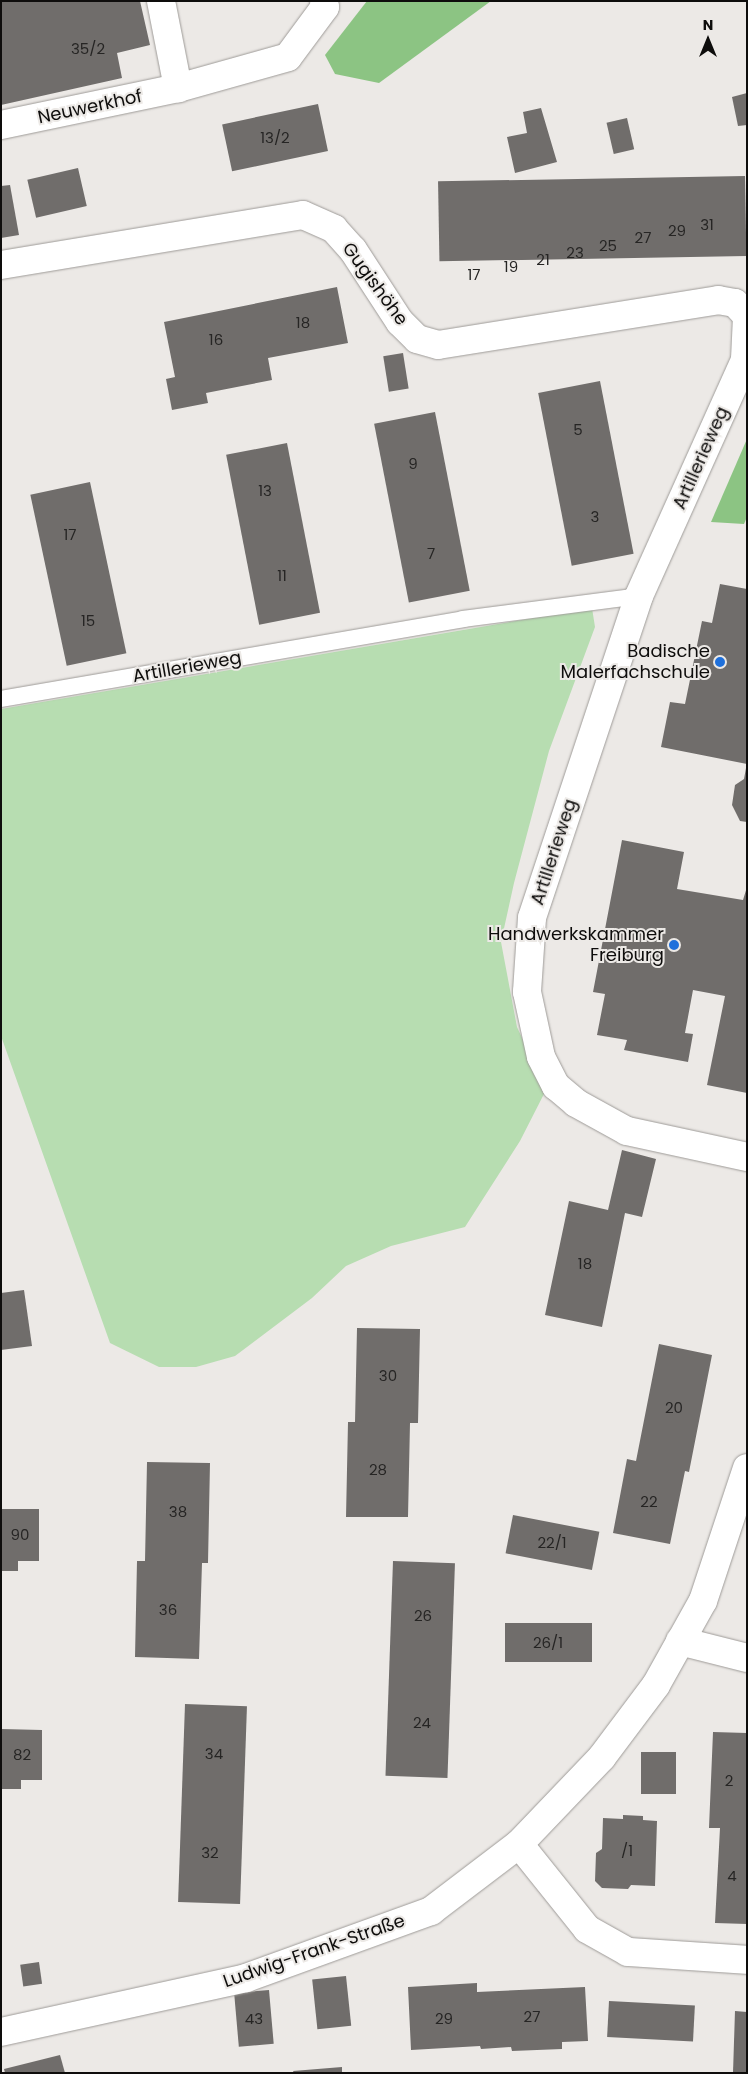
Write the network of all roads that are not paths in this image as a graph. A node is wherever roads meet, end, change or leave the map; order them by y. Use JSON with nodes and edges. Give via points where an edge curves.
{"nodes":[{"id":1,"x":161,"y":1,"type":"edge"},
{"id":2,"x":324,"y":1,"type":"edge"},
{"id":3,"x":178,"y":88,"type":"junction"},
{"id":4,"x":1,"y":125,"type":"edge"},
{"id":5,"x":1,"y":265,"type":"edge"},
{"id":6,"x":747,"y":316,"type":"edge"},
{"id":7,"x":639,"y":596,"type":"junction"},
{"id":8,"x":1,"y":698,"type":"edge"},
{"id":9,"x":747,"y":1157,"type":"edge"},
{"id":10,"x":747,"y":1468,"type":"edge"},
{"id":11,"x":680,"y":1641,"type":"junction"},
{"id":12,"x":747,"y":1658,"type":"edge"},
{"id":13,"x":519,"y":1844,"type":"junction"},
{"id":14,"x":747,"y":1960,"type":"edge"},
{"id":15,"x":1,"y":2032,"type":"edge"}],
"edges":[{"from":1,"to":3,"type":"street"},
{"from":2,"to":3,"type":"street","name":"Neuwerkhof","via":[[325,6],[288,57]]},
{"from":3,"to":4,"type":"street","name":"Neuwerkhof"},
{"from":5,"to":6,"type":"street","name":"Gugishöhe","via":[[302,215],[334,229],[352,250],[400,322],[417,339],[438,345],[718,300],[735,303]]},
{"from":6,"to":7,"type":"street","name":"Artillerieweg","via":[[745,360]]},
{"from":7,"to":8,"type":"lane","name":"Artillerieweg","via":[[464,619]]},
{"from":7,"to":9,"type":"street","name":"Artillerieweg","via":[[532,918],[528,992],[541,1057],[556,1086],[576,1103],[627,1131]]},
{"from":10,"to":11,"type":"street","name":"Ludwig-Frank-Straße","via":[[703,1601]]},
{"from":11,"to":12,"type":"street"},
{"from":11,"to":13,"type":"street","name":"Ludwig-Frank-Straße","via":[[656,1685],[602,1757]]},
{"from":13,"to":14,"type":"street","via":[[587,1929],[628,1952]]},
{"from":13,"to":15,"type":"street","name":"Ludwig-Frank-Straße","via":[[431,1911],[246,1978]]}]}
